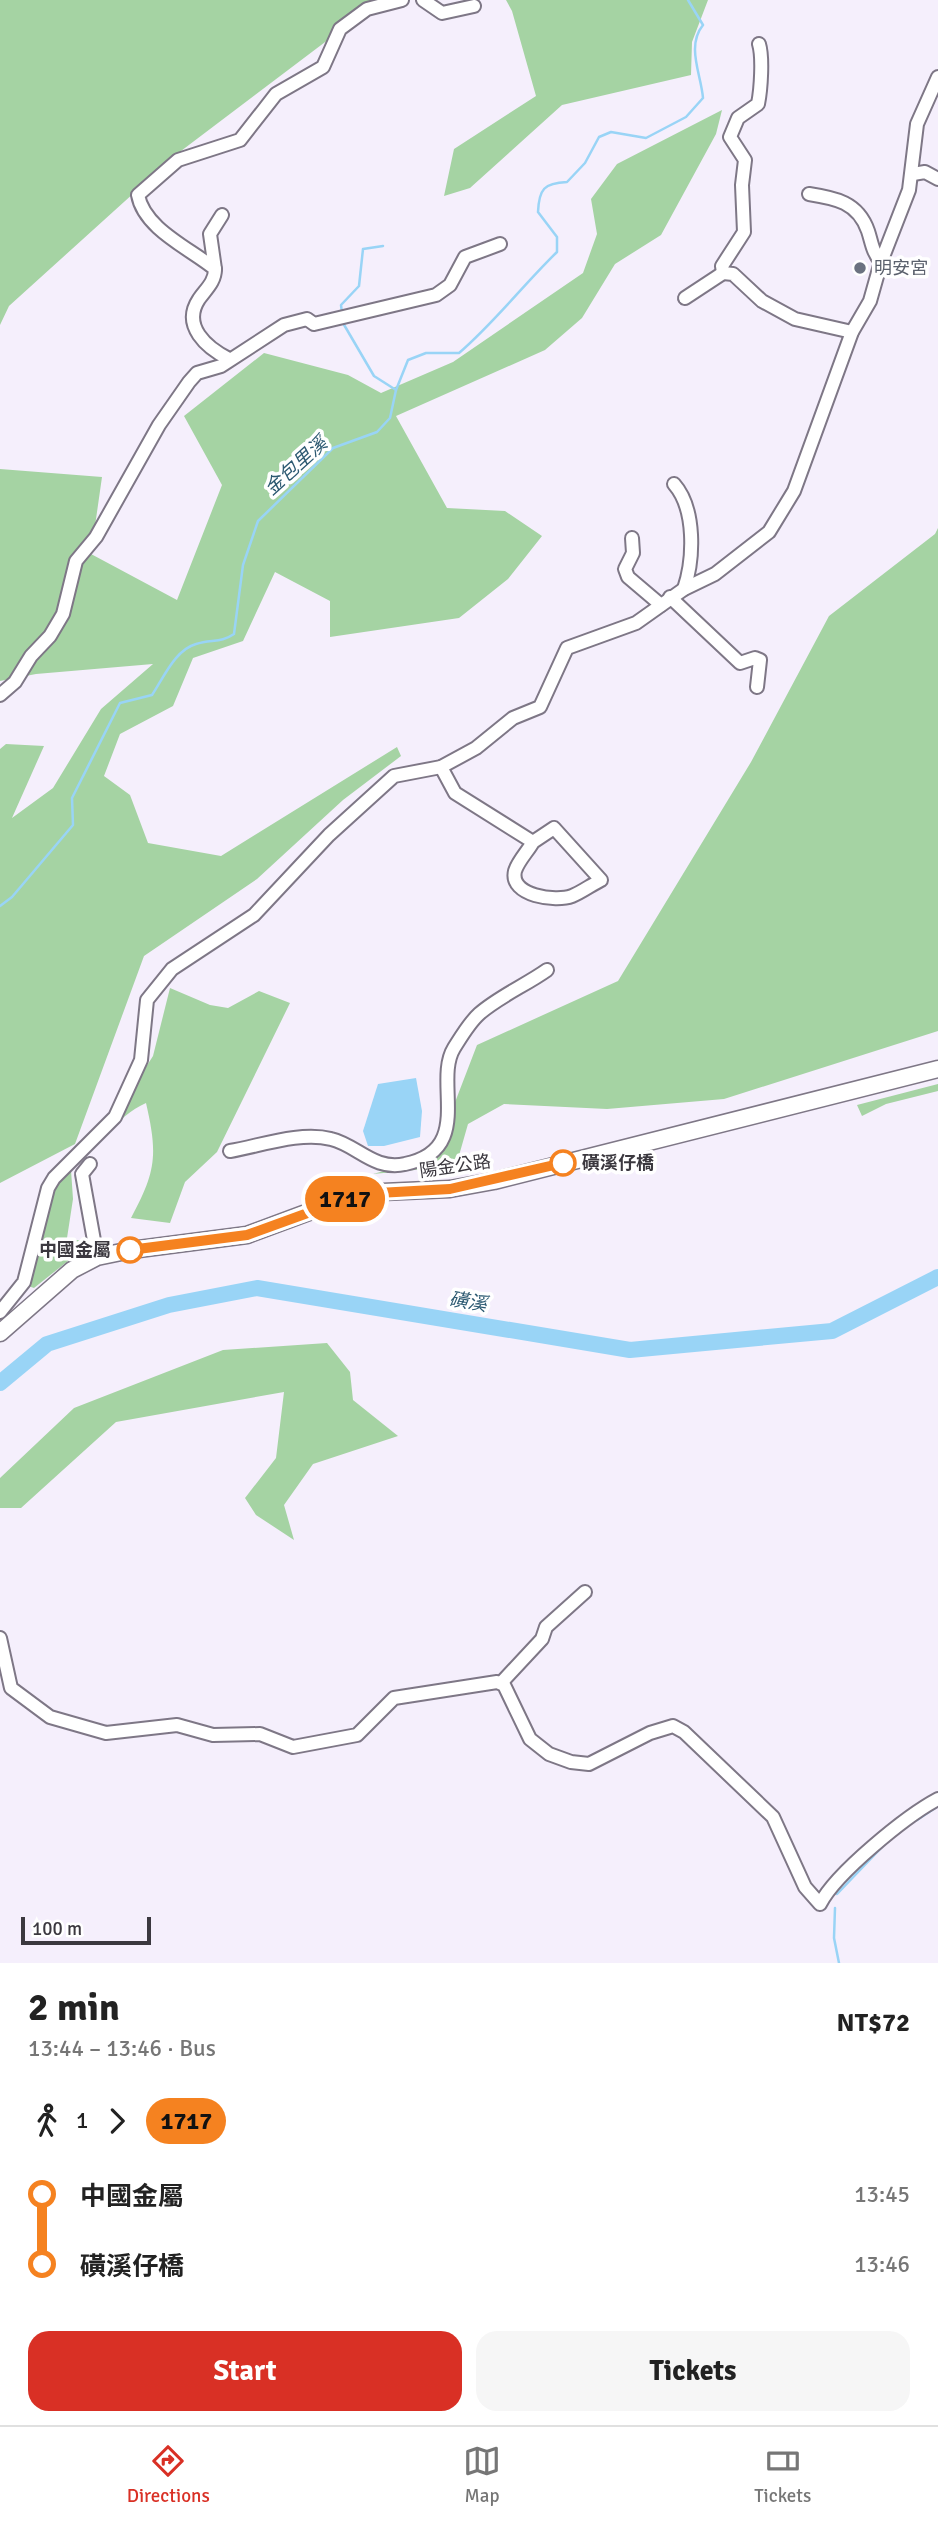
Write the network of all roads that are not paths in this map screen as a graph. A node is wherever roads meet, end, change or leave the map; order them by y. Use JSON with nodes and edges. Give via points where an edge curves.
{"nodes":[{"id":1,"x":402,"y":0,"type":"edge"},
{"id":2,"x":423,"y":0,"type":"edge"},
{"id":3,"x":474,"y":6,"type":"dead end"},
{"id":4,"x":759,"y":44,"type":"dead end"},
{"id":5,"x":938,"y":77,"type":"edge"},
{"id":6,"x":912,"y":174,"type":"junction"},
{"id":7,"x":938,"y":179,"type":"edge"},
{"id":8,"x":809,"y":194,"type":"dead end"},
{"id":9,"x":222,"y":215,"type":"dead end"},
{"id":10,"x":500,"y":244,"type":"dead end"},
{"id":11,"x":881,"y":262,"type":"junction"},
{"id":12,"x":215,"y":270,"type":"junction"},
{"id":13,"x":723,"y":274,"type":"junction"},
{"id":14,"x":685,"y":298,"type":"dead end"},
{"id":15,"x":852,"y":332,"type":"junction"},
{"id":16,"x":229,"y":359,"type":"junction"},
{"id":17,"x":674,"y":484,"type":"dead end"},
{"id":18,"x":632,"y":538,"type":"dead end"},
{"id":19,"x":684,"y":589,"type":"junction"},
{"id":20,"x":666,"y":601,"type":"junction"},
{"id":21,"x":757,"y":687,"type":"dead end"},
{"id":22,"x":0,"y":695,"type":"edge"},
{"id":23,"x":441,"y":767,"type":"junction"},
{"id":24,"x":533,"y":842,"type":"junction"},
{"id":25,"x":547,"y":971,"type":"dead end"},
{"id":26,"x":938,"y":1069,"type":"edge"},
{"id":27,"x":230,"y":1151,"type":"dead end"},
{"id":28,"x":90,"y":1164,"type":"dead end"},
{"id":29,"x":97,"y":1258,"type":"junction"},
{"id":30,"x":0,"y":1312,"type":"edge"},
{"id":31,"x":0,"y":1334,"type":"edge"},
{"id":32,"x":586,"y":1592,"type":"dead end"},
{"id":33,"x":0,"y":1638,"type":"edge"},
{"id":34,"x":501,"y":1683,"type":"junction"},
{"id":35,"x":938,"y":1799,"type":"edge"}],
"edges":[{"from":1,"to":12,"type":"street","via":[[367,9],[340,29],[323,67],[276,94],[240,140],[178,160],[138,195],[142,210],[155,225]]},
{"from":2,"to":3,"type":"street","via":[[442,13]]},
{"from":4,"to":13,"type":"street","via":[[764,60],[758,104],[738,118],[730,138],[745,160],[744,232],[722,266]]},
{"from":5,"to":6,"type":"street","via":[[917,124]]},
{"from":6,"to":7,"type":"street","via":[[925,172]]},
{"from":6,"to":11,"type":"street"},
{"from":8,"to":11,"type":"street","via":[[847,201],[863,221]]},
{"from":9,"to":12,"type":"street","via":[[210,234]]},
{"from":10,"to":16,"type":"street","via":[[465,257],[446,291],[314,324],[307,318],[297,319]]},
{"from":11,"to":15,"type":"street","via":[[870,301]]},
{"from":12,"to":16,"type":"street","via":[[197,302],[193,323],[206,347]]},
{"from":13,"to":14,"type":"street"},
{"from":13,"to":15,"type":"street","via":[[733,274],[762,301],[794,319]]},
{"from":15,"to":19,"type":"street","via":[[794,491],[769,532],[715,574]]},
{"from":16,"to":22,"type":"street","via":[[197,373],[159,425],[115,506],[76,561],[64,614],[15,682]]},
{"from":17,"to":19,"type":"street","via":[[681,492],[692,529]]},
{"from":18,"to":20,"type":"street","via":[[634,553],[625,569],[628,577]]},
{"from":19,"to":20,"type":"street"},
{"from":20,"to":21,"type":"street","via":[[740,663],[760,660]]},
{"from":20,"to":23,"type":"street","via":[[636,623],[567,648],[540,707],[513,718],[476,748]]},
{"from":23,"to":24,"type":"street","via":[[454,793]]},
{"from":23,"to":30,"type":"street","via":[[394,776],[329,835],[254,915],[158,984],[147,1000],[145,1040],[130,1086],[109,1125],[47,1188],[24,1282]]},
{"from":24,"to":24,"type":"street","via":[[554,828],[601,880],[569,898],[536,896],[520,888],[515,870]]},
{"from":25,"to":27,"type":"street","via":[[479,1014],[466,1029],[447,1068],[450,1104],[443,1136],[421,1159],[387,1165],[332,1139],[310,1137]]},
{"from":26,"to":29,"type":"main road","name":"陽金公路","via":[[494,1181],[450,1189],[360,1194],[247,1235]]},
{"from":28,"to":29,"type":"street","via":[[82,1174]]},
{"from":29,"to":31,"type":"main road","name":"陽金公路","via":[[72,1270]]},
{"from":32,"to":34,"type":"street","via":[[546,1628],[542,1639]]},
{"from":33,"to":34,"type":"street","via":[[11,1688],[50,1717],[106,1733],[177,1725],[213,1735],[260,1734],[286,1745],[305,1746],[358,1735],[394,1698]]},
{"from":34,"to":35,"type":"street","via":[[530,1739],[549,1754],[571,1762],[589,1764],[673,1726],[684,1732],[773,1816],[805,1887],[820,1904],[862,1858]]}]}
